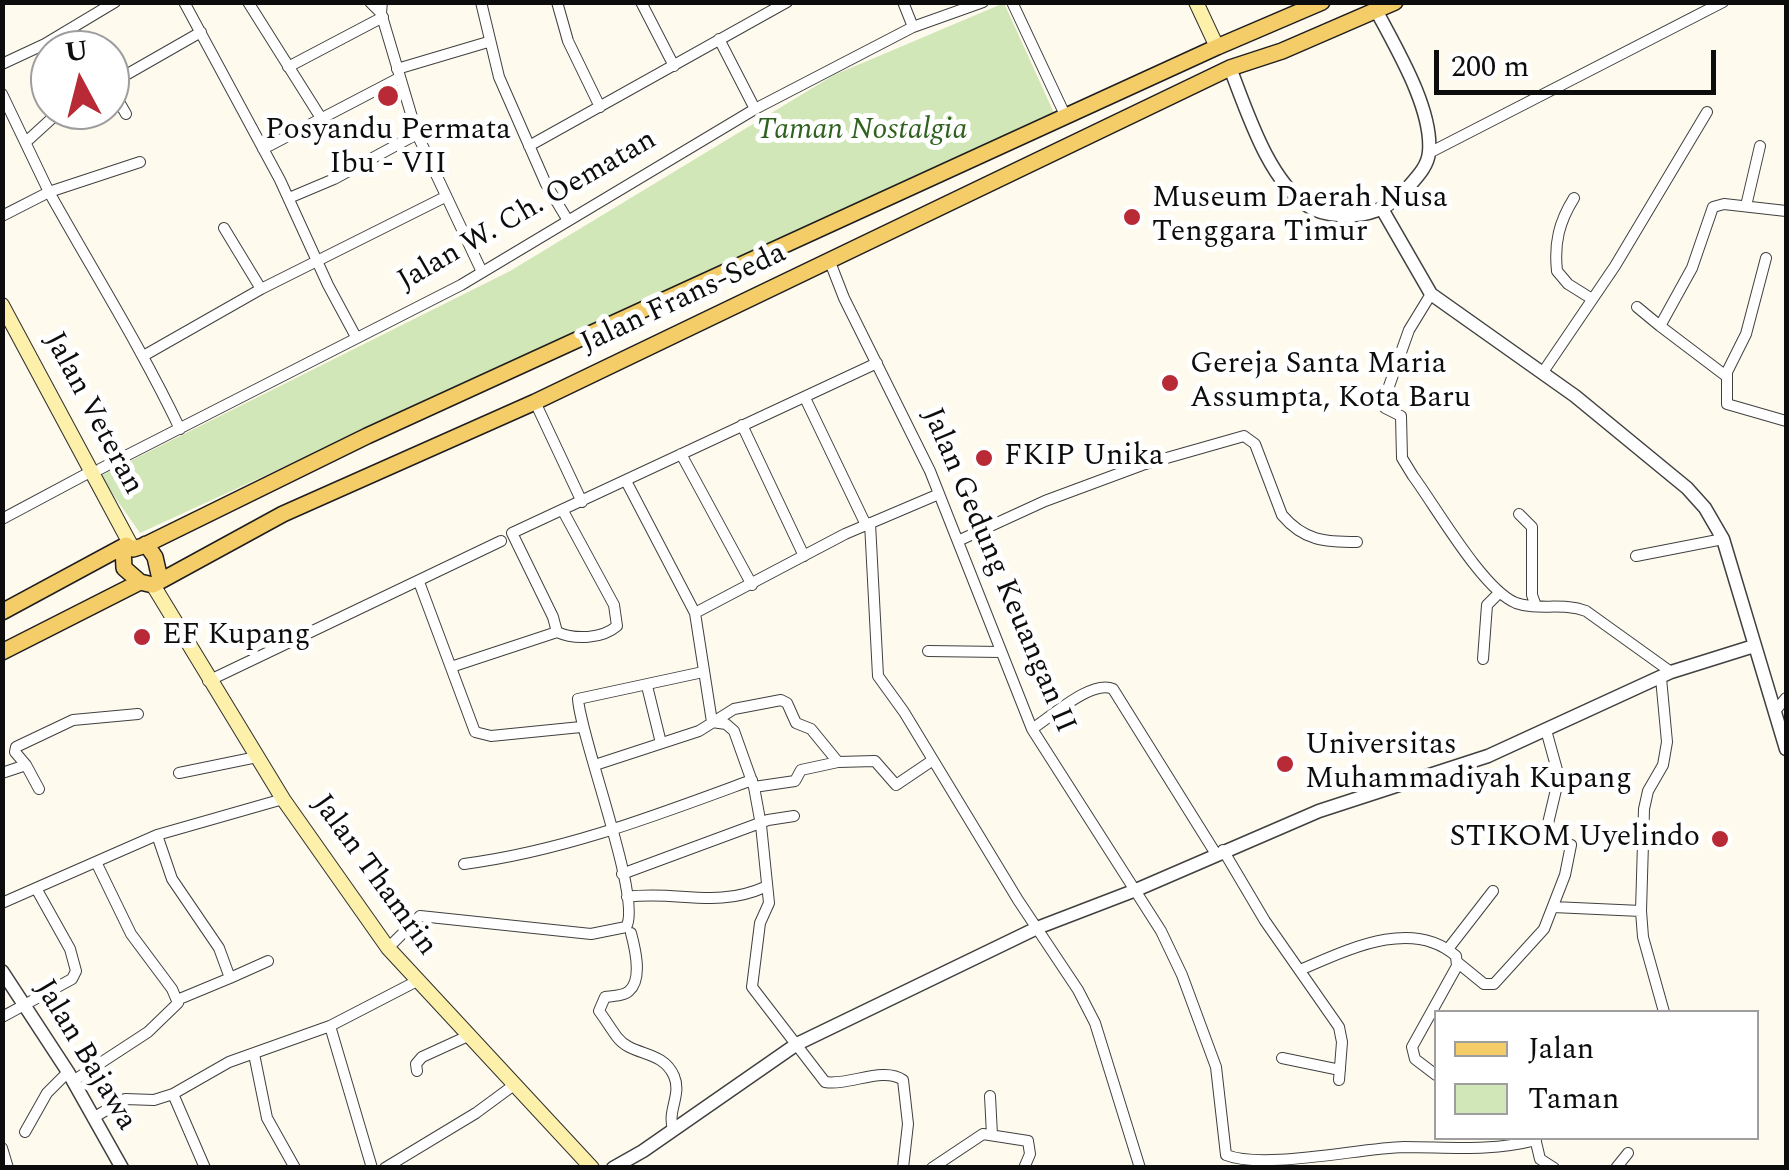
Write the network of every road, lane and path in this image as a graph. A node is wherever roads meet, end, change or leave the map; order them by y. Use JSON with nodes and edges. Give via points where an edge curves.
{"nodes":[{"id":1,"x":115,"y":2,"type":"edge"},
{"id":2,"x":184,"y":2,"type":"edge"},
{"id":3,"x":370,"y":2,"type":"edge"},
{"id":4,"x":480,"y":2,"type":"edge"},
{"id":5,"x":556,"y":2,"type":"edge"},
{"id":6,"x":787,"y":2,"type":"edge"},
{"id":7,"x":903,"y":2,"type":"edge"},
{"id":8,"x":983,"y":2,"type":"edge"},
{"id":9,"x":1012,"y":2,"type":"edge"},
{"id":10,"x":1196,"y":2,"type":"edge"},
{"id":11,"x":1322,"y":2,"type":"edge"},
{"id":12,"x":1395,"y":2,"type":"edge"},
{"id":13,"x":1723,"y":2,"type":"edge"},
{"id":14,"x":252,"y":4,"type":"edge"},
{"id":15,"x":644,"y":4,"type":"edge"},
{"id":16,"x":1376,"y":10,"type":"junction"},
{"id":17,"x":382,"y":11,"type":"edge"},
{"id":18,"x":913,"y":27,"type":"junction"},
{"id":19,"x":200,"y":32,"type":"junction"},
{"id":20,"x":719,"y":39,"type":"junction"},
{"id":21,"x":488,"y":42,"type":"junction"},
{"id":22,"x":1218,"y":47,"type":"junction"},
{"id":23,"x":2,"y":64,"type":"edge"},
{"id":24,"x":674,"y":66,"type":"junction"},
{"id":25,"x":288,"y":67,"type":"junction"},
{"id":26,"x":1230,"y":68,"type":"junction"},
{"id":27,"x":130,"y":73,"type":"edge"},
{"id":28,"x":398,"y":74,"type":"junction"},
{"id":29,"x":2,"y":94,"type":"edge"},
{"id":30,"x":600,"y":106,"type":"junction"},
{"id":31,"x":755,"y":109,"type":"junction"},
{"id":32,"x":1707,"y":112,"type":"dead end"},
{"id":33,"x":1066,"y":117,"type":"junction"},
{"id":34,"x":321,"y":118,"type":"junction"},
{"id":35,"x":39,"y":130,"type":"edge"},
{"id":36,"x":418,"y":134,"type":"junction"},
{"id":37,"x":26,"y":142,"type":"junction"},
{"id":38,"x":529,"y":146,"type":"junction"},
{"id":39,"x":1760,"y":146,"type":"dead end"},
{"id":40,"x":263,"y":149,"type":"junction"},
{"id":41,"x":1430,"y":153,"type":"junction"},
{"id":42,"x":140,"y":162,"type":"dead end"},
{"id":43,"x":904,"y":191,"type":"junction"},
{"id":44,"x":49,"y":192,"type":"junction"},
{"id":45,"x":445,"y":197,"type":"junction"},
{"id":46,"x":288,"y":198,"type":"junction"},
{"id":47,"x":1574,"y":198,"type":"dead end"},
{"id":48,"x":876,"y":204,"type":"junction"},
{"id":49,"x":1746,"y":206,"type":"junction"},
{"id":50,"x":1382,"y":209,"type":"junction"},
{"id":51,"x":1786,"y":211,"type":"edge"},
{"id":52,"x":2,"y":216,"type":"edge"},
{"id":53,"x":567,"y":219,"type":"junction"},
{"id":54,"x":916,"y":220,"type":"junction"},
{"id":55,"x":224,"y":228,"type":"dead end"},
{"id":56,"x":890,"y":232,"type":"junction"},
{"id":57,"x":1766,"y":258,"type":"dead end"},
{"id":58,"x":316,"y":259,"type":"junction"},
{"id":59,"x":830,"y":262,"type":"junction"},
{"id":60,"x":482,"y":272,"type":"junction"},
{"id":61,"x":260,"y":289,"type":"junction"},
{"id":62,"x":1431,"y":294,"type":"junction"},
{"id":63,"x":1592,"y":299,"type":"junction"},
{"id":64,"x":2,"y":305,"type":"edge"},
{"id":65,"x":1636,"y":307,"type":"dead end"},
{"id":66,"x":1660,"y":326,"type":"junction"},
{"id":67,"x":356,"y":337,"type":"junction"},
{"id":68,"x":144,"y":355,"type":"junction"},
{"id":69,"x":878,"y":363,"type":"junction"},
{"id":70,"x":1543,"y":372,"type":"junction"},
{"id":71,"x":1726,"y":376,"type":"junction"},
{"id":72,"x":805,"y":398,"type":"junction"},
{"id":73,"x":535,"y":402,"type":"junction"},
{"id":74,"x":1786,"y":421,"type":"edge"},
{"id":75,"x":742,"y":425,"type":"junction"},
{"id":76,"x":180,"y":429,"type":"junction"},
{"id":77,"x":681,"y":454,"type":"junction"},
{"id":78,"x":96,"y":470,"type":"junction"},
{"id":79,"x":626,"y":481,"type":"junction"},
{"id":80,"x":939,"y":494,"type":"junction"},
{"id":81,"x":582,"y":502,"type":"junction"},
{"id":82,"x":562,"y":511,"type":"junction"},
{"id":83,"x":1519,"y":514,"type":"dead end"},
{"id":84,"x":2,"y":519,"type":"edge"},
{"id":85,"x":868,"y":524,"type":"junction"},
{"id":86,"x":501,"y":540,"type":"dead end"},
{"id":87,"x":960,"y":540,"type":"junction"},
{"id":88,"x":1722,"y":540,"type":"junction"},
{"id":89,"x":1357,"y":542,"type":"dead end"},
{"id":90,"x":133,"y":547,"type":"junction"},
{"id":91,"x":804,"y":556,"type":"junction"},
{"id":92,"x":1636,"y":556,"type":"dead end"},
{"id":93,"x":151,"y":582,"type":"junction"},
{"id":94,"x":419,"y":582,"type":"junction"},
{"id":95,"x":752,"y":585,"type":"junction"},
{"id":96,"x":1499,"y":593,"type":"junction"},
{"id":97,"x":1536,"y":606,"type":"junction"},
{"id":98,"x":2,"y":612,"type":"edge"},
{"id":99,"x":695,"y":612,"type":"junction"},
{"id":100,"x":557,"y":632,"type":"junction"},
{"id":101,"x":1754,"y":646,"type":"junction"},
{"id":102,"x":928,"y":651,"type":"dead end"},
{"id":103,"x":2,"y":652,"type":"edge"},
{"id":104,"x":1001,"y":652,"type":"junction"},
{"id":105,"x":1483,"y":659,"type":"dead end"},
{"id":106,"x":452,"y":666,"type":"junction"},
{"id":107,"x":703,"y":672,"type":"junction"},
{"id":108,"x":1666,"y":675,"type":"junction"},
{"id":109,"x":208,"y":681,"type":"junction"},
{"id":110,"x":648,"y":686,"type":"junction"},
{"id":111,"x":1786,"y":698,"type":"edge"},
{"id":112,"x":1775,"y":710,"type":"junction"},
{"id":113,"x":138,"y":714,"type":"dead end"},
{"id":114,"x":712,"y":722,"type":"junction"},
{"id":115,"x":582,"y":727,"type":"junction"},
{"id":116,"x":1032,"y":729,"type":"junction"},
{"id":117,"x":1546,"y":730,"type":"junction"},
{"id":118,"x":661,"y":743,"type":"junction"},
{"id":119,"x":1786,"y":749,"type":"edge"},
{"id":120,"x":257,"y":756,"type":"junction"},
{"id":121,"x":933,"y":760,"type":"junction"},
{"id":122,"x":838,"y":762,"type":"junction"},
{"id":123,"x":26,"y":765,"type":"junction"},
{"id":124,"x":595,"y":765,"type":"junction"},
{"id":125,"x":2,"y":773,"type":"edge"},
{"id":126,"x":179,"y":773,"type":"dead end"},
{"id":127,"x":753,"y":783,"type":"junction"},
{"id":128,"x":38,"y":789,"type":"dead end"},
{"id":129,"x":283,"y":799,"type":"junction"},
{"id":130,"x":794,"y":816,"type":"dead end"},
{"id":131,"x":761,"y":825,"type":"junction"},
{"id":132,"x":611,"y":832,"type":"junction"},
{"id":133,"x":157,"y":835,"type":"junction"},
{"id":134,"x":1220,"y":852,"type":"junction"},
{"id":135,"x":96,"y":862,"type":"junction"},
{"id":136,"x":464,"y":864,"type":"dead end"},
{"id":137,"x":622,"y":874,"type":"junction"},
{"id":138,"x":766,"y":887,"type":"junction"},
{"id":139,"x":36,"y":890,"type":"junction"},
{"id":140,"x":1136,"y":890,"type":"junction"},
{"id":141,"x":1493,"y":891,"type":"dead end"},
{"id":142,"x":628,"y":897,"type":"junction"},
{"id":143,"x":2,"y":903,"type":"edge"},
{"id":144,"x":1553,"y":907,"type":"junction"},
{"id":145,"x":1642,"y":911,"type":"junction"},
{"id":146,"x":1037,"y":928,"type":"junction"},
{"id":147,"x":632,"y":933,"type":"dead end"},
{"id":148,"x":388,"y":948,"type":"junction"},
{"id":149,"x":1448,"y":949,"type":"junction"},
{"id":150,"x":268,"y":962,"type":"dead end"},
{"id":151,"x":1457,"y":962,"type":"junction"},
{"id":152,"x":1300,"y":970,"type":"junction"},
{"id":153,"x":2,"y":971,"type":"edge"},
{"id":154,"x":230,"y":978,"type":"junction"},
{"id":155,"x":417,"y":981,"type":"junction"},
{"id":156,"x":178,"y":1000,"type":"junction"},
{"id":157,"x":24,"y":1006,"type":"junction"},
{"id":158,"x":1663,"y":1010,"type":"edge"},
{"id":159,"x":2,"y":1018,"type":"edge"},
{"id":160,"x":330,"y":1026,"type":"junction"},
{"id":161,"x":468,"y":1036,"type":"junction"},
{"id":162,"x":797,"y":1044,"type":"junction"},
{"id":163,"x":254,"y":1054,"type":"junction"},
{"id":164,"x":1282,"y":1058,"type":"dead end"},
{"id":165,"x":417,"y":1072,"type":"dead end"},
{"id":166,"x":1434,"y":1074,"type":"edge"},
{"id":167,"x":70,"y":1076,"type":"junction"},
{"id":168,"x":514,"y":1085,"type":"junction"},
{"id":169,"x":174,"y":1094,"type":"junction"},
{"id":170,"x":990,"y":1096,"type":"dead end"},
{"id":171,"x":93,"y":1118,"type":"junction"},
{"id":172,"x":673,"y":1130,"type":"junction"},
{"id":173,"x":25,"y":1132,"type":"dead end"},
{"id":174,"x":992,"y":1135,"type":"junction"},
{"id":175,"x":1531,"y":1140,"type":"edge"},
{"id":176,"x":1535,"y":1140,"type":"edge"},
{"id":177,"x":2,"y":1148,"type":"edge"},
{"id":178,"x":1628,"y":1154,"type":"dead end"},
{"id":179,"x":1313,"y":1162,"type":"edge"},
{"id":180,"x":8,"y":1168,"type":"edge"},
{"id":181,"x":122,"y":1168,"type":"edge"},
{"id":182,"x":205,"y":1168,"type":"edge"},
{"id":183,"x":295,"y":1168,"type":"edge"},
{"id":184,"x":372,"y":1168,"type":"edge"},
{"id":185,"x":385,"y":1168,"type":"edge"},
{"id":186,"x":592,"y":1168,"type":"edge"},
{"id":187,"x":613,"y":1168,"type":"edge"},
{"id":188,"x":903,"y":1168,"type":"edge"},
{"id":189,"x":932,"y":1168,"type":"edge"},
{"id":190,"x":1024,"y":1168,"type":"edge"},
{"id":191,"x":1140,"y":1168,"type":"edge"},
{"id":192,"x":1554,"y":1168,"type":"edge"},
{"id":193,"x":1616,"y":1168,"type":"edge"}],
"edges":[{"from":1,"to":23,"type":"street"},
{"from":2,"to":19,"type":"street"},
{"from":3,"to":17,"type":"street"},
{"from":4,"to":21,"type":"street"},
{"from":5,"to":30,"type":"street"},
{"from":6,"to":20,"type":"street"},
{"from":7,"to":18,"type":"street"},
{"from":8,"to":18,"type":"street","name":"Jalan W. Ch. Oematan"},
{"from":9,"to":33,"type":"street"},
{"from":10,"to":22,"type":"main road"},
{"from":11,"to":22,"type":"main road","name":"Jalan Frans-Seda"},
{"from":12,"to":16,"type":"main road","name":"Jalan Frans-Seda"},
{"from":13,"to":41,"type":"street"},
{"from":14,"to":25,"type":"street"},
{"from":15,"to":24,"type":"street"},
{"from":16,"to":26,"type":"main road","name":"Jalan Frans-Seda"},
{"from":16,"to":41,"type":"street","via":[[1421,106]]},
{"from":17,"to":25,"type":"street"},
{"from":17,"to":28,"type":"street"},
{"from":18,"to":31,"type":"street","name":"Jalan W. Ch. Oematan"},
{"from":19,"to":27,"type":"street"},
{"from":19,"to":40,"type":"street"},
{"from":20,"to":24,"type":"street"},
{"from":20,"to":31,"type":"street"},
{"from":21,"to":28,"type":"street"},
{"from":21,"to":38,"type":"street"},
{"from":22,"to":33,"type":"main road","name":"Jalan Frans-Seda"},
{"from":24,"to":30,"type":"street"},
{"from":25,"to":34,"type":"street"},
{"from":26,"to":50,"type":"street","via":[[1260,140],[1304,204],[1332,214]]},
{"from":26,"to":54,"type":"main road","name":"Jalan Frans-Seda"},
{"from":28,"to":34,"type":"street"},
{"from":28,"to":36,"type":"street"},
{"from":29,"to":37,"type":"street"},
{"from":30,"to":38,"type":"street"},
{"from":31,"to":53,"type":"street","name":"Jalan W. Ch. Oematan"},
{"from":32,"to":63,"type":"street"},
{"from":33,"to":43,"type":"main road","name":"Jalan Frans-Seda"},
{"from":34,"to":40,"type":"street"},
{"from":35,"to":37,"type":"street"},
{"from":36,"to":45,"type":"street"},
{"from":36,"to":46,"type":"street"},
{"from":37,"to":44,"type":"street"},
{"from":38,"to":53,"type":"street"},
{"from":39,"to":49,"type":"street"},
{"from":40,"to":46,"type":"street"},
{"from":41,"to":50,"type":"street","via":[[1416,179]]},
{"from":42,"to":44,"type":"street"},
{"from":43,"to":48,"type":"main road","name":"Jalan Frans-Seda"},
{"from":43,"to":54,"type":"main road","via":[[903,203]]},
{"from":44,"to":52,"type":"street"},
{"from":44,"to":68,"type":"street"},
{"from":45,"to":58,"type":"street"},
{"from":45,"to":60,"type":"street"},
{"from":46,"to":58,"type":"street"},
{"from":47,"to":63,"type":"street","via":[[1561,219],[1557,271]]},
{"from":48,"to":56,"type":"main road"},
{"from":48,"to":90,"type":"main road","name":"Jalan Frans-Seda"},
{"from":49,"to":51,"type":"street"},
{"from":49,"to":66,"type":"street","via":[[1713,207],[1697,256]]},
{"from":50,"to":62,"type":"street"},
{"from":53,"to":60,"type":"street","name":"Jalan W. Ch. Oematan"},
{"from":54,"to":56,"type":"main road","name":"Jalan Frans-Seda"},
{"from":55,"to":61,"type":"street"},
{"from":56,"to":59,"type":"main road","name":"Jalan Frans-Seda"},
{"from":57,"to":71,"type":"street","via":[[1746,334]]},
{"from":58,"to":61,"type":"street"},
{"from":58,"to":67,"type":"street"},
{"from":59,"to":69,"type":"street","name":"Jalan Gedung Keuangan II"},
{"from":59,"to":73,"type":"main road","name":"Jalan Frans-Seda"},
{"from":60,"to":67,"type":"street","name":"Jalan W. Ch. Oematan"},
{"from":61,"to":68,"type":"street"},
{"from":62,"to":70,"type":"street"},
{"from":62,"to":96,"type":"street","via":[[1409,330],[1382,403],[1401,416],[1404,462]]},
{"from":63,"to":70,"type":"street"},
{"from":64,"to":78,"type":"main road","name":"Jalan Veteran"},
{"from":65,"to":66,"type":"street"},
{"from":66,"to":71,"type":"street"},
{"from":67,"to":76,"type":"street","name":"Jalan W. Ch. Oematan"},
{"from":68,"to":76,"type":"street"},
{"from":69,"to":72,"type":"street"},
{"from":69,"to":80,"type":"street","name":"Jalan Gedung Keuangan II"},
{"from":70,"to":88,"type":"street","via":[[1687,488]]},
{"from":71,"to":74,"type":"street","via":[[1727,404]]},
{"from":72,"to":75,"type":"street"},
{"from":72,"to":85,"type":"street"},
{"from":73,"to":81,"type":"street"},
{"from":73,"to":93,"type":"main road","name":"Jalan Frans-Seda","via":[[300,506]]},
{"from":75,"to":77,"type":"street"},
{"from":75,"to":91,"type":"street"},
{"from":76,"to":78,"type":"street","name":"Jalan W. Ch. Oematan"},
{"from":77,"to":79,"type":"street"},
{"from":77,"to":95,"type":"street"},
{"from":78,"to":84,"type":"street","name":"Jalan W. Ch. Oematan"},
{"from":78,"to":90,"type":"main road","name":"Jalan Veteran"},
{"from":79,"to":81,"type":"street"},
{"from":79,"to":99,"type":"street"},
{"from":80,"to":85,"type":"street"},
{"from":80,"to":87,"type":"street","name":"Jalan Gedung Keuangan II"},
{"from":81,"to":82,"type":"street"},
{"from":82,"to":100,"type":"street","via":[[512,533]]},
{"from":82,"to":100,"type":"street","via":[[614,605],[617,626],[573,638]]},
{"from":83,"to":97,"type":"street","via":[[1532,527]]},
{"from":85,"to":91,"type":"street"},
{"from":85,"to":121,"type":"street","via":[[878,676]]},
{"from":86,"to":94,"type":"street"},
{"from":87,"to":89,"type":"street","via":[[1142,465],[1246,436],[1290,523],[1319,542]]},
{"from":87,"to":104,"type":"street","name":"Jalan Gedung Keuangan II"},
{"from":88,"to":92,"type":"street"},
{"from":88,"to":101,"type":"street"},
{"from":90,"to":93,"type":"main road","via":[[124,568]]},
{"from":90,"to":93,"type":"main road","via":[[152,550]]},
{"from":90,"to":98,"type":"main road","name":"Jalan Frans-Seda"},
{"from":91,"to":95,"type":"street"},
{"from":93,"to":103,"type":"main road","name":"Jalan Frans-Seda"},
{"from":93,"to":109,"type":"main road","name":"Jalan Thamrin"},
{"from":94,"to":106,"type":"street"},
{"from":94,"to":109,"type":"street"},
{"from":95,"to":99,"type":"street"},
{"from":96,"to":97,"type":"street"},
{"from":96,"to":105,"type":"street","via":[[1488,605]]},
{"from":97,"to":108,"type":"street","via":[[1586,610]]},
{"from":99,"to":107,"type":"street"},
{"from":100,"to":106,"type":"street"},
{"from":101,"to":108,"type":"street"},
{"from":101,"to":112,"type":"street"},
{"from":102,"to":104,"type":"street"},
{"from":104,"to":116,"type":"street","name":"Jalan Gedung Keuangan II"},
{"from":106,"to":115,"type":"street","via":[[477,733]]},
{"from":107,"to":110,"type":"street"},
{"from":107,"to":114,"type":"street"},
{"from":108,"to":117,"type":"street"},
{"from":108,"to":145,"type":"street","via":[[1667,742],[1644,809]]},
{"from":109,"to":120,"type":"main road","name":"Jalan Thamrin"},
{"from":110,"to":115,"type":"street","via":[[579,698]]},
{"from":110,"to":118,"type":"street"},
{"from":111,"to":112,"type":"street"},
{"from":112,"to":119,"type":"street"},
{"from":113,"to":123,"type":"street","via":[[73,720],[16,747]]},
{"from":114,"to":118,"type":"street"},
{"from":114,"to":122,"type":"street","via":[[781,700]]},
{"from":114,"to":127,"type":"street","via":[[734,732]]},
{"from":115,"to":124,"type":"street"},
{"from":116,"to":134,"type":"street","via":[[1093,688],[1113,689]]},
{"from":116,"to":140,"type":"street","name":"Jalan Gedung Keuangan II"},
{"from":117,"to":134,"type":"street"},
{"from":117,"to":144,"type":"street","via":[[1559,777],[1544,834],[1571,845]]},
{"from":118,"to":124,"type":"street"},
{"from":120,"to":126,"type":"street"},
{"from":120,"to":129,"type":"main road","name":"Jalan Thamrin"},
{"from":121,"to":122,"type":"street","via":[[896,785],[877,762]]},
{"from":121,"to":146,"type":"street"},
{"from":122,"to":127,"type":"street","via":[[801,770],[795,782]]},
{"from":123,"to":125,"type":"street"},
{"from":123,"to":128,"type":"street"},
{"from":124,"to":132,"type":"street"},
{"from":127,"to":131,"type":"street"},
{"from":127,"to":132,"type":"street"},
{"from":129,"to":133,"type":"street"},
{"from":129,"to":148,"type":"main road","name":"Jalan Thamrin"},
{"from":130,"to":131,"type":"street"},
{"from":131,"to":137,"type":"street"},
{"from":131,"to":138,"type":"street"},
{"from":132,"to":136,"type":"street"},
{"from":132,"to":137,"type":"street"},
{"from":133,"to":135,"type":"street"},
{"from":133,"to":154,"type":"street","via":[[172,880],[219,948]]},
{"from":134,"to":140,"type":"street"},
{"from":134,"to":152,"type":"street"},
{"from":135,"to":139,"type":"street"},
{"from":135,"to":156,"type":"street","via":[[131,934]]},
{"from":137,"to":142,"type":"street"},
{"from":138,"to":142,"type":"street","via":[[711,899]]},
{"from":138,"to":162,"type":"street","via":[[770,903],[760,923],[752,985]]},
{"from":139,"to":143,"type":"street"},
{"from":139,"to":157,"type":"street","via":[[76,970]]},
{"from":140,"to":146,"type":"street"},
{"from":140,"to":179,"type":"street","name":"Jalan Gedung Keuangan II","via":[[1182,976],[1216,1067],[1226,1155]]},
{"from":141,"to":149,"type":"street"},
{"from":142,"to":148,"type":"street","via":[[631,920],[618,931],[563,932],[420,916]]},
{"from":144,"to":145,"type":"street"},
{"from":144,"to":151,"type":"street","via":[[1538,938],[1494,984],[1484,984]]},
{"from":145,"to":158,"type":"street"},
{"from":146,"to":162,"type":"street"},
{"from":146,"to":191,"type":"street","via":[[1095,1023]]},
{"from":147,"to":172,"type":"street","via":[[633,985],[602,1000],[599,1011],[616,1036],[657,1056],[672,1072]]},
{"from":148,"to":155,"type":"main road","name":"Jalan Thamrin"},
{"from":149,"to":151,"type":"street"},
{"from":149,"to":152,"type":"street","via":[[1424,939],[1370,941]]},
{"from":150,"to":154,"type":"street"},
{"from":151,"to":166,"type":"street","via":[[1412,1047],[1416,1060]]},
{"from":152,"to":164,"type":"street","via":[[1338,1027],[1340,1075]]},
{"from":153,"to":157,"type":"street","name":"Jalan Bajawa"},
{"from":154,"to":156,"type":"street"},
{"from":155,"to":160,"type":"street"},
{"from":155,"to":161,"type":"main road","name":"Jalan Thamrin"},
{"from":156,"to":167,"type":"street","via":[[148,1032]]},
{"from":157,"to":159,"type":"street"},
{"from":157,"to":167,"type":"street","name":"Jalan Bajawa"},
{"from":160,"to":163,"type":"street"},
{"from":160,"to":184,"type":"street"},
{"from":161,"to":165,"type":"street","via":[[422,1057]]},
{"from":161,"to":168,"type":"main road","name":"Jalan Thamrin"},
{"from":162,"to":172,"type":"street"},
{"from":162,"to":188,"type":"street","via":[[825,1082],[892,1074],[903,1080]]},
{"from":163,"to":169,"type":"street"},
{"from":163,"to":183,"type":"street","via":[[262,1103]]},
{"from":167,"to":171,"type":"street","name":"Jalan Bajawa"},
{"from":167,"to":173,"type":"street","via":[[47,1094]]},
{"from":168,"to":185,"type":"street"},
{"from":168,"to":186,"type":"main road","name":"Jalan Thamrin"},
{"from":169,"to":171,"type":"street","via":[[125,1098]]},
{"from":169,"to":182,"type":"street"},
{"from":170,"to":174,"type":"street"},
{"from":171,"to":181,"type":"street","name":"Jalan Bajawa"},
{"from":172,"to":187,"type":"street"},
{"from":174,"to":189,"type":"street","via":[[980,1134]]},
{"from":174,"to":190,"type":"street","via":[[1028,1141]]},
{"from":175,"to":179,"type":"street","via":[[1491,1149],[1402,1147]]},
{"from":176,"to":192,"type":"street","via":[[1540,1159]]},
{"from":177,"to":180,"type":"street"},
{"from":178,"to":193,"type":"street"}]}
